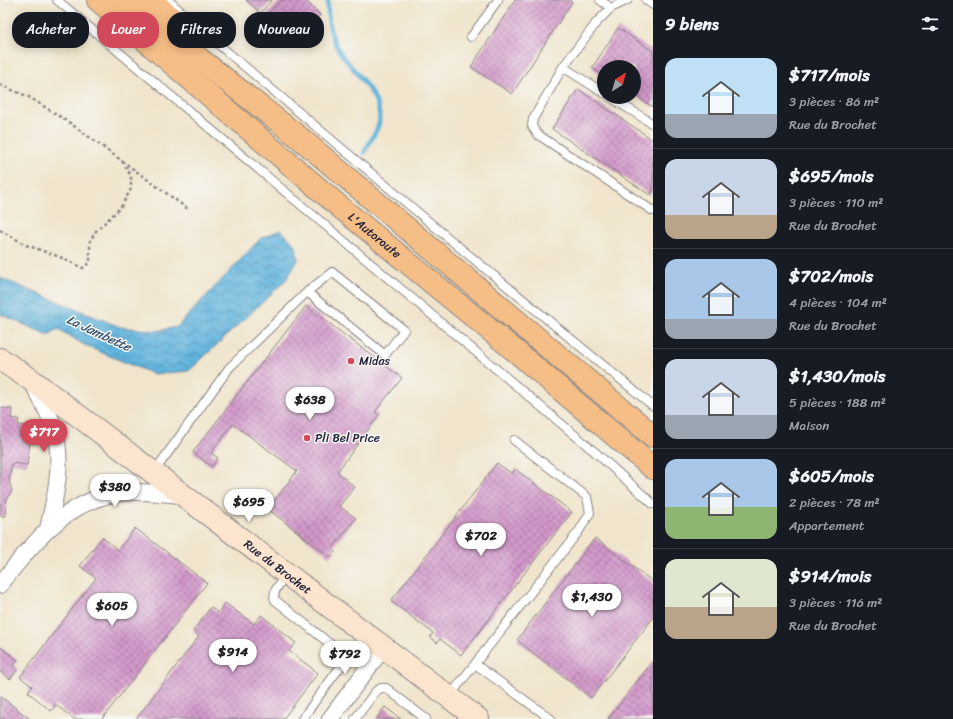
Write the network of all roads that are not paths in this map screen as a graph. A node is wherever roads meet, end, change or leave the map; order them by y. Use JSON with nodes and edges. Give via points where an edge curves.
{"nodes":[{"id":1,"x":58,"y":0,"type":"edge"},
{"id":2,"x":151,"y":0,"type":"edge"},
{"id":3,"x":168,"y":0,"type":"edge"},
{"id":4,"x":498,"y":0,"type":"edge"},
{"id":5,"x":600,"y":0,"type":"edge"},
{"id":6,"x":628,"y":0,"type":"edge"},
{"id":7,"x":646,"y":0,"type":"edge"},
{"id":8,"x":106,"y":1,"type":"edge"},
{"id":9,"x":653,"y":5,"type":"edge"},
{"id":10,"x":612,"y":8,"type":"junction"},
{"id":11,"x":472,"y":37,"type":"dead end"},
{"id":12,"x":563,"y":67,"type":"junction"},
{"id":13,"x":597,"y":89,"type":"edge"},
{"id":14,"x":621,"y":104,"type":"edge"},
{"id":15,"x":653,"y":124,"type":"edge"},
{"id":16,"x":301,"y":139,"type":"junction"},
{"id":17,"x":653,"y":211,"type":"edge"},
{"id":18,"x":307,"y":292,"type":"junction"},
{"id":19,"x":520,"y":325,"type":"junction"},
{"id":20,"x":513,"y":349,"type":"junction"},
{"id":21,"x":0,"y":359,"type":"edge"},
{"id":22,"x":30,"y":379,"type":"junction"},
{"id":23,"x":653,"y":406,"type":"edge"},
{"id":24,"x":653,"y":426,"type":"edge"},
{"id":25,"x":653,"y":436,"type":"edge"},
{"id":26,"x":514,"y":440,"type":"dead end"},
{"id":27,"x":653,"y":468,"type":"edge"},
{"id":28,"x":153,"y":472,"type":"junction"},
{"id":29,"x":653,"y":482,"type":"edge"},
{"id":30,"x":184,"y":495,"type":"junction"},
{"id":31,"x":653,"y":504,"type":"edge"},
{"id":32,"x":48,"y":529,"type":"junction"},
{"id":33,"x":7,"y":570,"type":"edge"},
{"id":34,"x":288,"y":574,"type":"junction"},
{"id":35,"x":0,"y":585,"type":"edge"},
{"id":36,"x":383,"y":648,"type":"junction"},
{"id":37,"x":475,"y":664,"type":"junction"},
{"id":38,"x":449,"y":697,"type":"junction"},
{"id":39,"x":302,"y":719,"type":"edge"},
{"id":40,"x":330,"y":719,"type":"edge"},
{"id":41,"x":355,"y":719,"type":"edge"},
{"id":42,"x":426,"y":719,"type":"edge"},
{"id":43,"x":478,"y":719,"type":"edge"},
{"id":44,"x":551,"y":719,"type":"edge"}],
"edges":[{"from":1,"to":31,"type":"lane","via":[[583,442]]},
{"from":2,"to":16,"type":"highway"},
{"from":3,"to":23,"type":"lane","via":[[459,247]]},
{"from":4,"to":11,"type":"lane"},
{"from":5,"to":10,"type":"lane"},
{"from":6,"to":10,"type":"lane"},
{"from":7,"to":9,"type":"lane"},
{"from":8,"to":16,"type":"highway","name":"L'Autoroute"},
{"from":8,"to":20,"type":"highway","name":"L'Autoroute","via":[[340,207]]},
{"from":10,"to":12,"type":"lane","via":[[597,22]]},
{"from":12,"to":13,"type":"lane"},
{"from":12,"to":17,"type":"lane","via":[[532,119],[532,126],[537,134]]},
{"from":14,"to":15,"type":"lane"},
{"from":16,"to":19,"type":"highway","name":"L'Autoroute"},
{"from":18,"to":18,"type":"lane","via":[[332,272],[404,330],[385,355]]},
{"from":18,"to":28,"type":"lane","via":[[229,368]]},
{"from":19,"to":24,"type":"highway"},
{"from":19,"to":25,"type":"highway","name":"L'Autoroute"},
{"from":20,"to":27,"type":"highway","name":"L'Autoroute"},
{"from":20,"to":29,"type":"highway"},
{"from":21,"to":22,"type":"main road","name":"Rue du Brochet"},
{"from":22,"to":28,"type":"main road","name":"Rue du Brochet"},
{"from":22,"to":32,"type":"street","via":[[50,418],[57,444],[59,469]]},
{"from":26,"to":37,"type":"lane","via":[[586,497],[590,513],[579,531]]},
{"from":28,"to":30,"type":"main road","name":"Rue du Brochet"},
{"from":30,"to":32,"type":"street","via":[[130,492],[108,495],[76,509]]},
{"from":30,"to":34,"type":"main road","name":"Rue du Brochet"},
{"from":32,"to":33,"type":"street"},
{"from":33,"to":35,"type":"street"},
{"from":34,"to":36,"type":"main road","name":"Rue du Brochet"},
{"from":34,"to":39,"type":"lane","via":[[275,591],[275,600],[346,659]]},
{"from":36,"to":38,"type":"main road","name":"Rue du Brochet"},
{"from":36,"to":40,"type":"street"},
{"from":37,"to":38,"type":"lane"},
{"from":37,"to":44,"type":"lane"},
{"from":38,"to":43,"type":"main road","name":"Rue du Brochet"},
{"from":41,"to":42,"type":"lane","via":[[376,691],[386,688]]}]}
